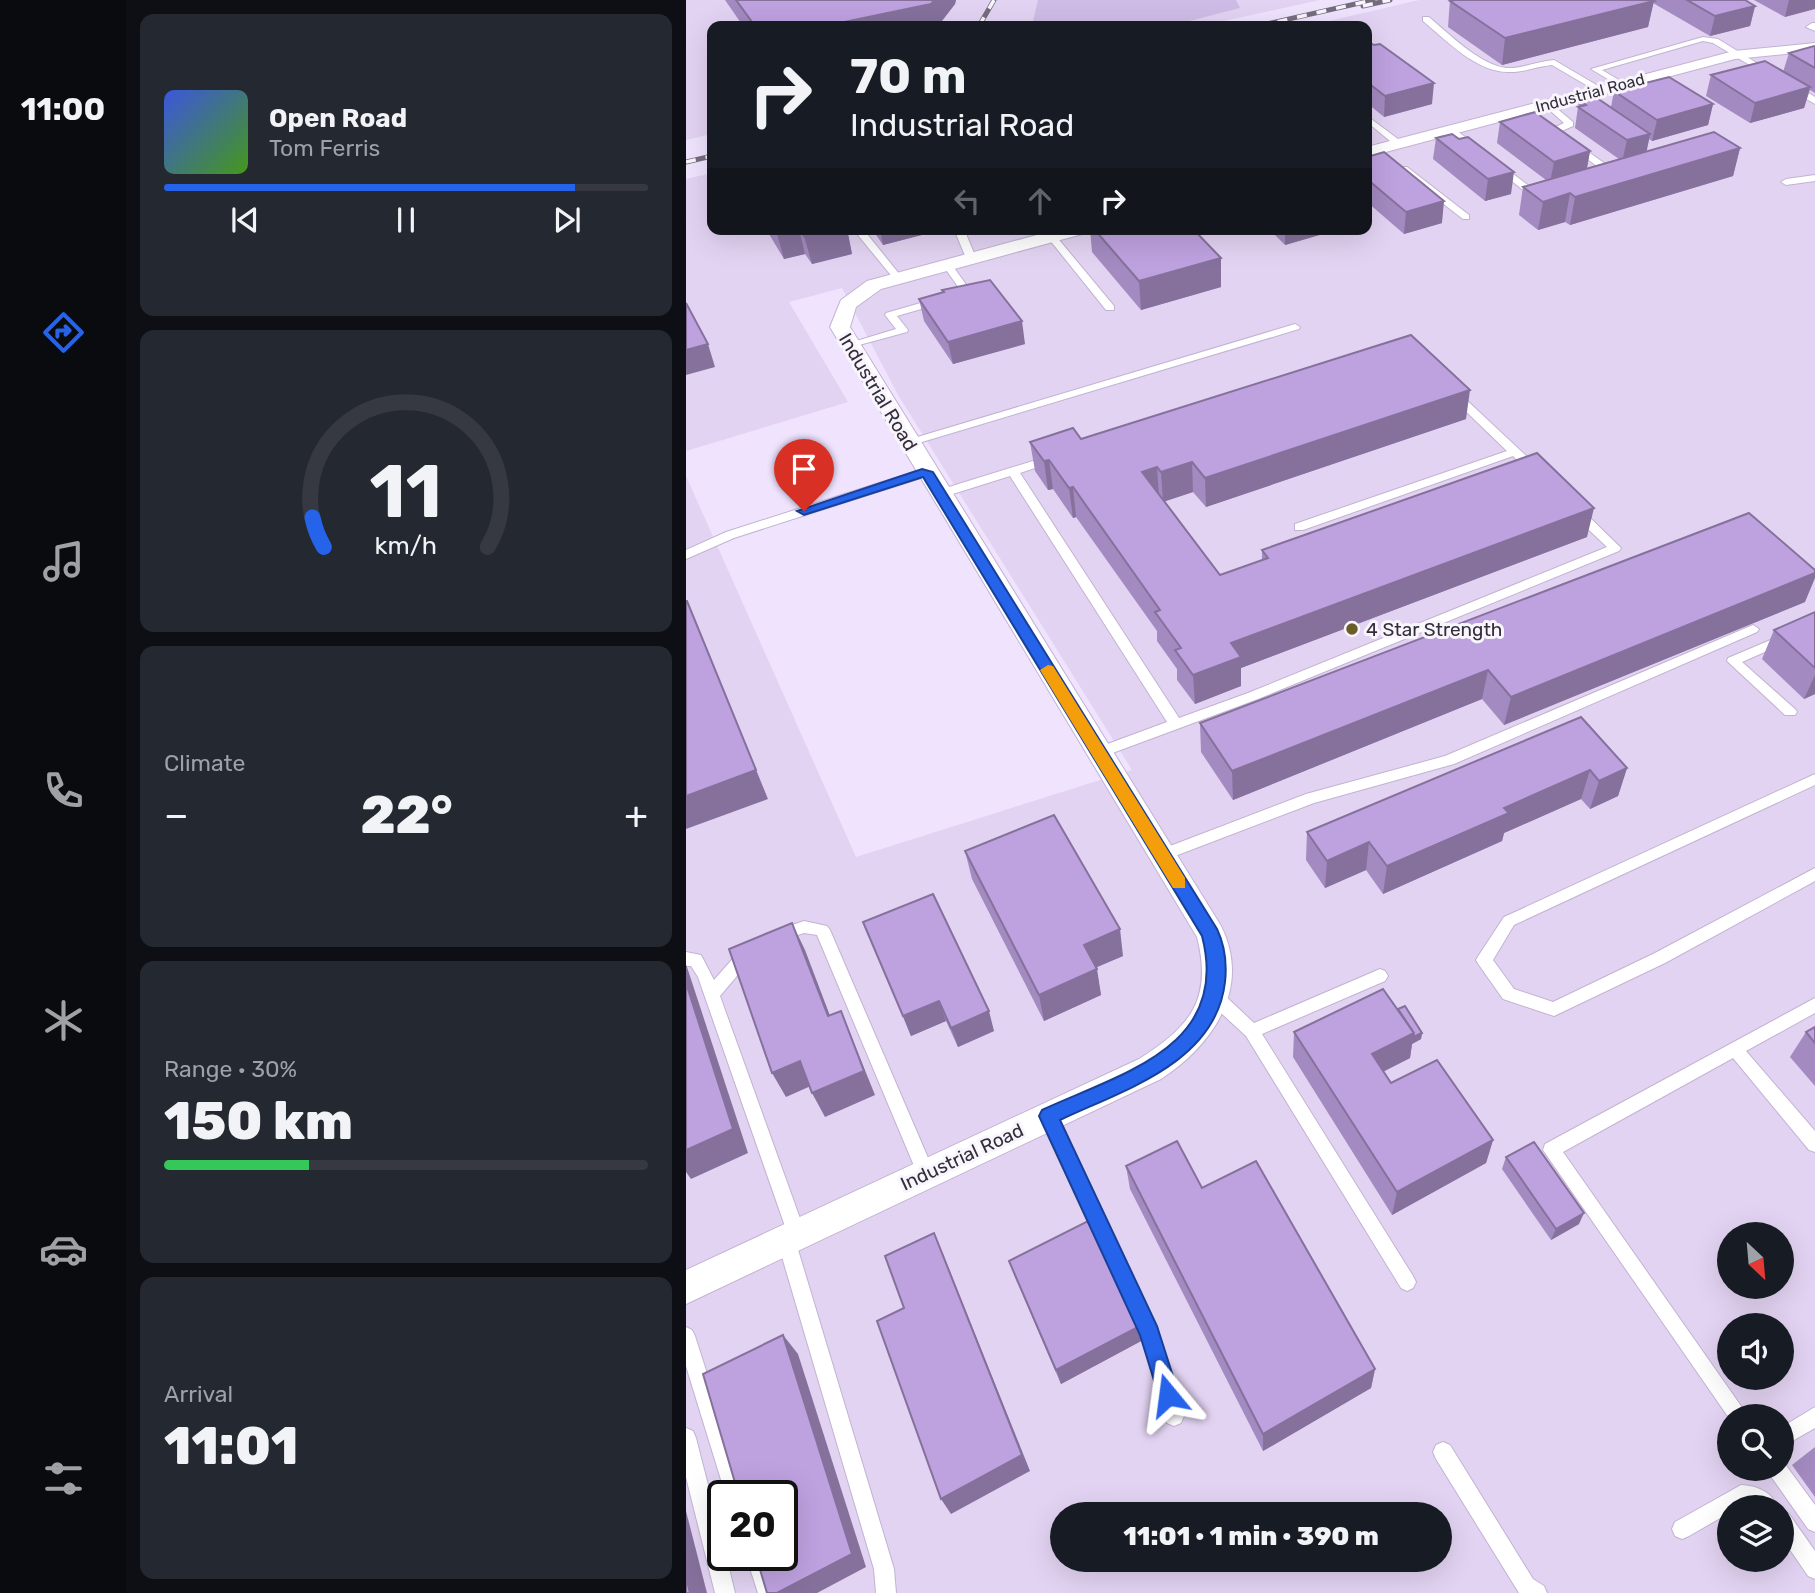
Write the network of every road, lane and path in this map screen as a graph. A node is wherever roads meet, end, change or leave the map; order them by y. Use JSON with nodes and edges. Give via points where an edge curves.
{"nodes":[{"id":1,"x":1426,"y":19,"type":"dead end"},
{"id":2,"x":1815,"y":47,"type":"edge"},
{"id":3,"x":1798,"y":50,"type":"junction"},
{"id":4,"x":1737,"y":54,"type":"junction"},
{"id":5,"x":1815,"y":60,"type":"edge"},
{"id":6,"x":1621,"y":85,"type":"junction"},
{"id":7,"x":1601,"y":90,"type":"junction"},
{"id":8,"x":1815,"y":101,"type":"edge"},
{"id":9,"x":1548,"y":104,"type":"junction"},
{"id":10,"x":1372,"y":122,"type":"edge"},
{"id":11,"x":1544,"y":124,"type":"edge"},
{"id":12,"x":1554,"y":131,"type":"junction"},
{"id":13,"x":1441,"y":136,"type":"junction"},
{"id":14,"x":1399,"y":144,"type":"junction"},
{"id":15,"x":1378,"y":153,"type":"edge"},
{"id":16,"x":1400,"y":166,"type":"edge"},
{"id":17,"x":1600,"y":177,"type":"edge"},
{"id":18,"x":1815,"y":178,"type":"edge"},
{"id":19,"x":1786,"y":182,"type":"dead end"},
{"id":20,"x":1549,"y":191,"type":"edge"},
{"id":21,"x":1466,"y":217,"type":"dead end"},
{"id":22,"x":863,"y":235,"type":"edge"},
{"id":23,"x":959,"y":235,"type":"edge"},
{"id":24,"x":1042,"y":235,"type":"edge"},
{"id":25,"x":959,"y":261,"type":"junction"},
{"id":26,"x":897,"y":277,"type":"junction"},
{"id":27,"x":1110,"y":308,"type":"dead end"},
{"id":28,"x":1295,"y":327,"type":"dead end"},
{"id":29,"x":848,"y":345,"type":"junction"},
{"id":30,"x":1445,"y":386,"type":"edge"},
{"id":31,"x":908,"y":443,"type":"junction"},
{"id":32,"x":1514,"y":452,"type":"junction"},
{"id":33,"x":1066,"y":455,"type":"edge"},
{"id":34,"x":1013,"y":471,"type":"junction"},
{"id":35,"x":1546,"y":482,"type":"edge"},
{"id":36,"x":933,"y":483,"type":"junction"},
{"id":37,"x":1565,"y":501,"type":"edge"},
{"id":38,"x":1299,"y":527,"type":"dead end"},
{"id":39,"x":686,"y":555,"type":"edge"},
{"id":40,"x":1815,"y":625,"type":"edge"},
{"id":41,"x":1753,"y":629,"type":"dead end"},
{"id":42,"x":1790,"y":712,"type":"dead end"},
{"id":43,"x":1176,"y":725,"type":"junction"},
{"id":44,"x":1099,"y":753,"type":"junction"},
{"id":45,"x":1815,"y":779,"type":"edge"},
{"id":46,"x":1162,"y":855,"type":"junction"},
{"id":47,"x":1815,"y":874,"type":"edge"},
{"id":48,"x":686,"y":959,"type":"edge"},
{"id":49,"x":1380,"y":976,"type":"dead end"},
{"id":50,"x":712,"y":994,"type":"junction"},
{"id":51,"x":1215,"y":998,"type":"junction"},
{"id":52,"x":1815,"y":1005,"type":"edge"},
{"id":53,"x":1252,"y":1031,"type":"junction"},
{"id":54,"x":1735,"y":1049,"type":"junction"},
{"id":55,"x":1048,"y":1116,"type":"junction"},
{"id":56,"x":1815,"y":1144,"type":"edge"},
{"id":57,"x":926,"y":1174,"type":"junction"},
{"id":58,"x":792,"y":1238,"type":"junction"},
{"id":59,"x":1407,"y":1282,"type":"dead end"},
{"id":60,"x":686,"y":1287,"type":"edge"},
{"id":61,"x":686,"y":1336,"type":"edge"},
{"id":62,"x":1731,"y":1404,"type":"edge"},
{"id":63,"x":1174,"y":1416,"type":"dead end"},
{"id":64,"x":1815,"y":1417,"type":"edge"},
{"id":65,"x":1794,"y":1430,"type":"edge"},
{"id":66,"x":686,"y":1438,"type":"edge"},
{"id":67,"x":1443,"y":1452,"type":"dead end"},
{"id":68,"x":731,"y":1480,"type":"edge"},
{"id":69,"x":1786,"y":1481,"type":"edge"},
{"id":70,"x":1717,"y":1509,"type":"edge"},
{"id":71,"x":1815,"y":1522,"type":"edge"},
{"id":72,"x":1682,"y":1529,"type":"dead end"},
{"id":73,"x":1794,"y":1538,"type":"edge"},
{"id":74,"x":1815,"y":1569,"type":"edge"},
{"id":75,"x":761,"y":1571,"type":"edge"},
{"id":76,"x":725,"y":1593,"type":"edge"},
{"id":77,"x":768,"y":1593,"type":"edge"},
{"id":78,"x":886,"y":1593,"type":"edge"},
{"id":79,"x":1537,"y":1593,"type":"edge"}],
"edges":[{"from":1,"to":7,"type":"lane","via":[[1497,68],[1554,62]]},
{"from":2,"to":3,"type":"street","name":"Industrial Road"},
{"from":3,"to":4,"type":"street","name":"Industrial Road"},
{"from":3,"to":5,"type":"lane"},
{"from":4,"to":6,"type":"street","name":"Industrial Road"},
{"from":4,"to":6,"type":"lane","via":[[1703,39],[1595,69]]},
{"from":4,"to":8,"type":"lane"},
{"from":6,"to":7,"type":"street","name":"Industrial Road"},
{"from":7,"to":9,"type":"street","name":"Industrial Road"},
{"from":9,"to":12,"type":"lane","via":[[1570,124]]},
{"from":9,"to":13,"type":"street","name":"Industrial Road","via":[[1529,114]]},
{"from":10,"to":14,"type":"lane"},
{"from":11,"to":12,"type":"lane"},
{"from":12,"to":17,"type":"lane","via":[[1608,170],[1610,174]]},
{"from":13,"to":14,"type":"street","name":"Industrial Road"},
{"from":13,"to":20,"type":"lane","via":[[1526,187],[1538,193]]},
{"from":14,"to":15,"type":"street","name":"Industrial Road"},
{"from":16,"to":21,"type":"lane"},
{"from":18,"to":19,"type":"lane"},
{"from":22,"to":26,"type":"lane"},
{"from":23,"to":25,"type":"lane"},
{"from":24,"to":25,"type":"street","name":"Industrial Road"},
{"from":24,"to":27,"type":"lane"},
{"from":25,"to":26,"type":"street","name":"Industrial Road"},
{"from":25,"to":29,"type":"lane","via":[[967,293],[890,315],[903,330]]},
{"from":26,"to":29,"type":"street","name":"Industrial Road","via":[[874,285],[848,304],[839,327]]},
{"from":28,"to":31,"type":"lane"},
{"from":29,"to":31,"type":"street","name":"Industrial Road"},
{"from":30,"to":32,"type":"lane"},
{"from":31,"to":36,"type":"street","name":"Industrial Road"},
{"from":32,"to":35,"type":"lane"},
{"from":32,"to":38,"type":"lane"},
{"from":33,"to":34,"type":"lane"},
{"from":34,"to":36,"type":"lane"},
{"from":34,"to":43,"type":"lane"},
{"from":36,"to":39,"type":"lane","via":[[730,535]]},
{"from":36,"to":44,"type":"street","name":"Industrial Road"},
{"from":37,"to":43,"type":"lane","via":[[1615,548]]},
{"from":40,"to":42,"type":"lane","via":[[1733,662]]},
{"from":41,"to":46,"type":"lane","via":[[1449,760],[1311,798]]},
{"from":43,"to":44,"type":"lane"},
{"from":44,"to":46,"type":"street","name":"Industrial Road"},
{"from":45,"to":47,"type":"lane","via":[[1509,921],[1484,960],[1509,994],[1554,1009]]},
{"from":46,"to":51,"type":"street","name":"Industrial Road","via":[[1211,934],[1219,965]]},
{"from":48,"to":50,"type":"lane","via":[[696,960]]},
{"from":49,"to":53,"type":"lane"},
{"from":50,"to":57,"type":"lane","via":[[762,940],[804,927],[822,930]]},
{"from":50,"to":58,"type":"lane"},
{"from":51,"to":53,"type":"lane"},
{"from":51,"to":55,"type":"street","name":"Industrial Road","via":[[1199,1028],[1168,1058]]},
{"from":52,"to":54,"type":"lane"},
{"from":53,"to":59,"type":"lane"},
{"from":54,"to":56,"type":"lane"},
{"from":54,"to":62,"type":"lane","via":[[1551,1150]]},
{"from":55,"to":57,"type":"street","name":"Industrial Road"},
{"from":55,"to":63,"type":"lane","via":[[1150,1333]]},
{"from":57,"to":58,"type":"street","name":"Industrial Road"},
{"from":58,"to":60,"type":"street","name":"Industrial Road"},
{"from":58,"to":78,"type":"lane","via":[[884,1569]]},
{"from":61,"to":68,"type":"lane"},
{"from":64,"to":65,"type":"lane"},
{"from":66,"to":76,"type":"lane"},
{"from":67,"to":79,"type":"lane","via":[[1526,1586]]},
{"from":69,"to":71,"type":"lane"},
{"from":70,"to":72,"type":"lane"},
{"from":73,"to":74,"type":"lane"},
{"from":75,"to":77,"type":"lane"}]}
